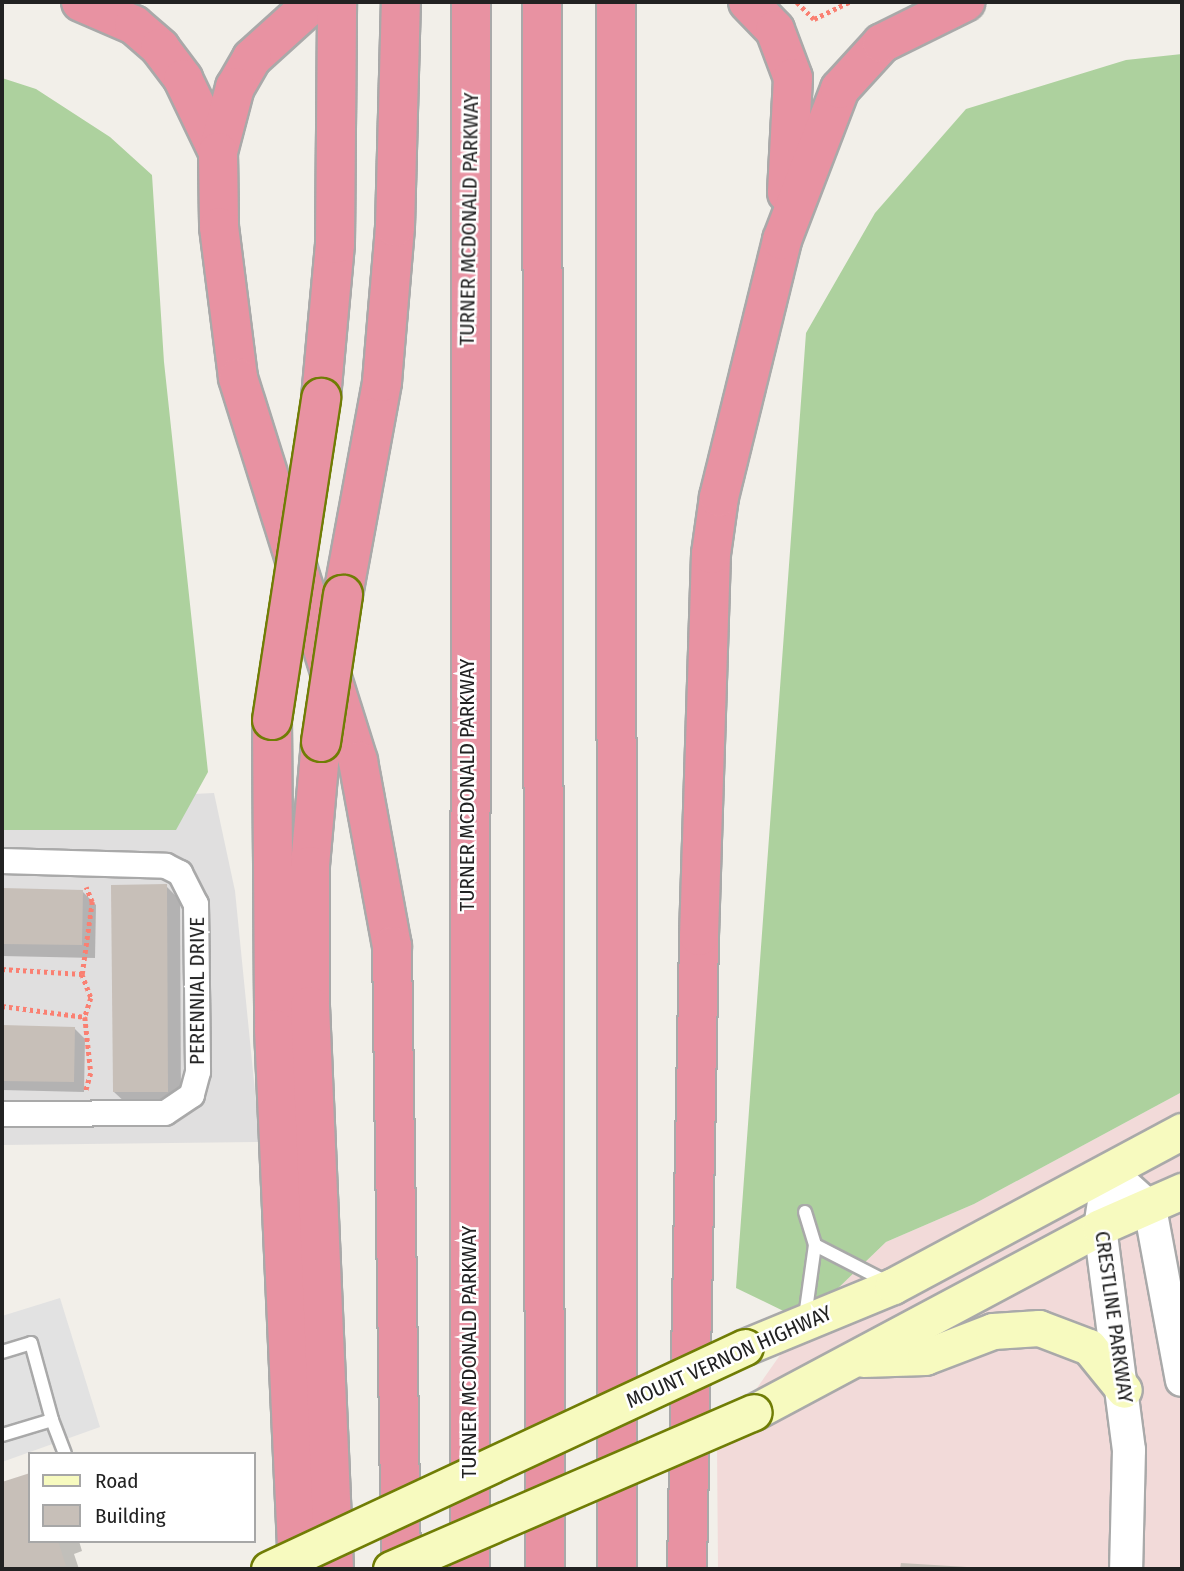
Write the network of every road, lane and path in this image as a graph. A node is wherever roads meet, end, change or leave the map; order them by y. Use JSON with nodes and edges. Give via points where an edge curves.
{"nodes":[{"id":1,"x":81,"y":2,"type":"edge"},
{"id":2,"x":401,"y":2,"type":"edge"},
{"id":3,"x":471,"y":2,"type":"edge"},
{"id":4,"x":616,"y":2,"type":"edge"},
{"id":5,"x":748,"y":2,"type":"edge"},
{"id":6,"x":797,"y":2,"type":"edge"},
{"id":7,"x":849,"y":2,"type":"edge"},
{"id":8,"x":965,"y":2,"type":"edge"},
{"id":9,"x":329,"y":10,"type":"edge"},
{"id":10,"x":542,"y":12,"type":"edge"},
{"id":11,"x":218,"y":152,"type":"junction"},
{"id":12,"x":782,"y":240,"type":"junction"},
{"id":13,"x":2,"y":861,"type":"edge"},
{"id":14,"x":84,"y":864,"type":"junction"},
{"id":15,"x":2,"y":969,"type":"edge"},
{"id":16,"x":82,"y":974,"type":"junction"},
{"id":17,"x":2,"y":1006,"type":"edge"},
{"id":18,"x":85,"y":1017,"type":"junction"},
{"id":19,"x":2,"y":1114,"type":"edge"},
{"id":20,"x":83,"y":1114,"type":"junction"},
{"id":21,"x":1182,"y":1131,"type":"edge"},
{"id":22,"x":1109,"y":1171,"type":"junction"},
{"id":23,"x":1182,"y":1191,"type":"edge"},
{"id":24,"x":1150,"y":1208,"type":"junction"},
{"id":25,"x":805,"y":1212,"type":"dead end"},
{"id":26,"x":1100,"y":1227,"type":"junction"},
{"id":27,"x":815,"y":1245,"type":"junction"},
{"id":28,"x":893,"y":1286,"type":"junction"},
{"id":29,"x":804,"y":1321,"type":"junction"},
{"id":30,"x":2,"y":1352,"type":"edge"},
{"id":31,"x":863,"y":1359,"type":"junction"},
{"id":32,"x":1182,"y":1380,"type":"edge"},
{"id":33,"x":1124,"y":1390,"type":"junction"},
{"id":34,"x":52,"y":1420,"type":"junction"},
{"id":35,"x":2,"y":1435,"type":"edge"},
{"id":36,"x":64,"y":1452,"type":"edge"},
{"id":37,"x":269,"y":1569,"type":"edge"},
{"id":38,"x":298,"y":1569,"type":"edge"},
{"id":39,"x":334,"y":1569,"type":"edge"},
{"id":40,"x":391,"y":1569,"type":"edge"},
{"id":41,"x":401,"y":1569,"type":"edge"},
{"id":42,"x":470,"y":1569,"type":"edge"},
{"id":43,"x":545,"y":1569,"type":"edge"},
{"id":44,"x":617,"y":1569,"type":"edge"},
{"id":45,"x":687,"y":1569,"type":"edge"},
{"id":46,"x":1126,"y":1569,"type":"edge"}],
"edges":[{"from":1,"to":11,"type":"highway","via":[[134,25],[160,48],[183,79]]},
{"from":2,"to":39,"type":"highway","bridge":true,"via":[[382,382],[321,742],[310,866],[310,1006]]},
{"from":3,"to":42,"type":"highway","name":"TURNER MCDONALD PARKWAY","via":[[466,450]]},
{"from":4,"to":44,"type":"highway"},
{"from":5,"to":12,"type":"highway","via":[[775,30],[793,78]]},
{"from":6,"to":7,"type":"path","via":[[814,19]]},
{"from":8,"to":12,"type":"highway","via":[[882,43],[840,89]]},
{"from":9,"to":11,"type":"highway","via":[[252,58],[235,87]]},
{"from":9,"to":38,"type":"highway","bridge":true,"via":[[335,244],[321,398],[272,720],[274,1029]]},
{"from":10,"to":43,"type":"highway"},
{"from":11,"to":41,"type":"highway","via":[[219,227],[238,378],[358,761],[392,946]]},
{"from":12,"to":45,"type":"highway","via":[[711,554]]},
{"from":13,"to":14,"type":"street","name":"PERENNIAL DRIVE"},
{"from":14,"to":16,"type":"path","via":[[92,902]]},
{"from":14,"to":20,"type":"street","name":"PERENNIAL DRIVE","via":[[166,866],[191,887],[198,1072],[181,1108]]},
{"from":15,"to":16,"type":"path"},
{"from":16,"to":18,"type":"path","via":[[90,989]]},
{"from":17,"to":18,"type":"path"},
{"from":18,"to":20,"type":"path","via":[[91,1073]]},
{"from":19,"to":20,"type":"street","name":"PERENNIAL DRIVE"},
{"from":21,"to":22,"type":"main road","name":"MOUNT VERNON HIGHWAY"},
{"from":22,"to":24,"type":"street"},
{"from":22,"to":26,"type":"street","name":"CRESTLINE PARKWAY"},
{"from":22,"to":28,"type":"main road","name":"MOUNT VERNON HIGHWAY"},
{"from":23,"to":24,"type":"main road"},
{"from":24,"to":26,"type":"main road"},
{"from":24,"to":32,"type":"street"},
{"from":25,"to":27,"type":"lane"},
{"from":26,"to":31,"type":"main road"},
{"from":26,"to":33,"type":"street","name":"CRESTLINE PARKWAY"},
{"from":27,"to":28,"type":"lane"},
{"from":27,"to":29,"type":"lane"},
{"from":28,"to":29,"type":"main road","name":"MOUNT VERNON HIGHWAY"},
{"from":29,"to":37,"type":"main road","name":"MOUNT VERNON HIGHWAY","bridge":true},
{"from":30,"to":34,"type":"lane","via":[[31,1343]]},
{"from":31,"to":33,"type":"main road","via":[[925,1357],[993,1331],[1039,1328],[1089,1348]]},
{"from":31,"to":40,"type":"main road","bridge":true,"via":[[754,1412]]},
{"from":33,"to":46,"type":"street","name":"CRESTLINE PARKWAY"},
{"from":34,"to":35,"type":"lane"},
{"from":34,"to":36,"type":"lane"}]}
